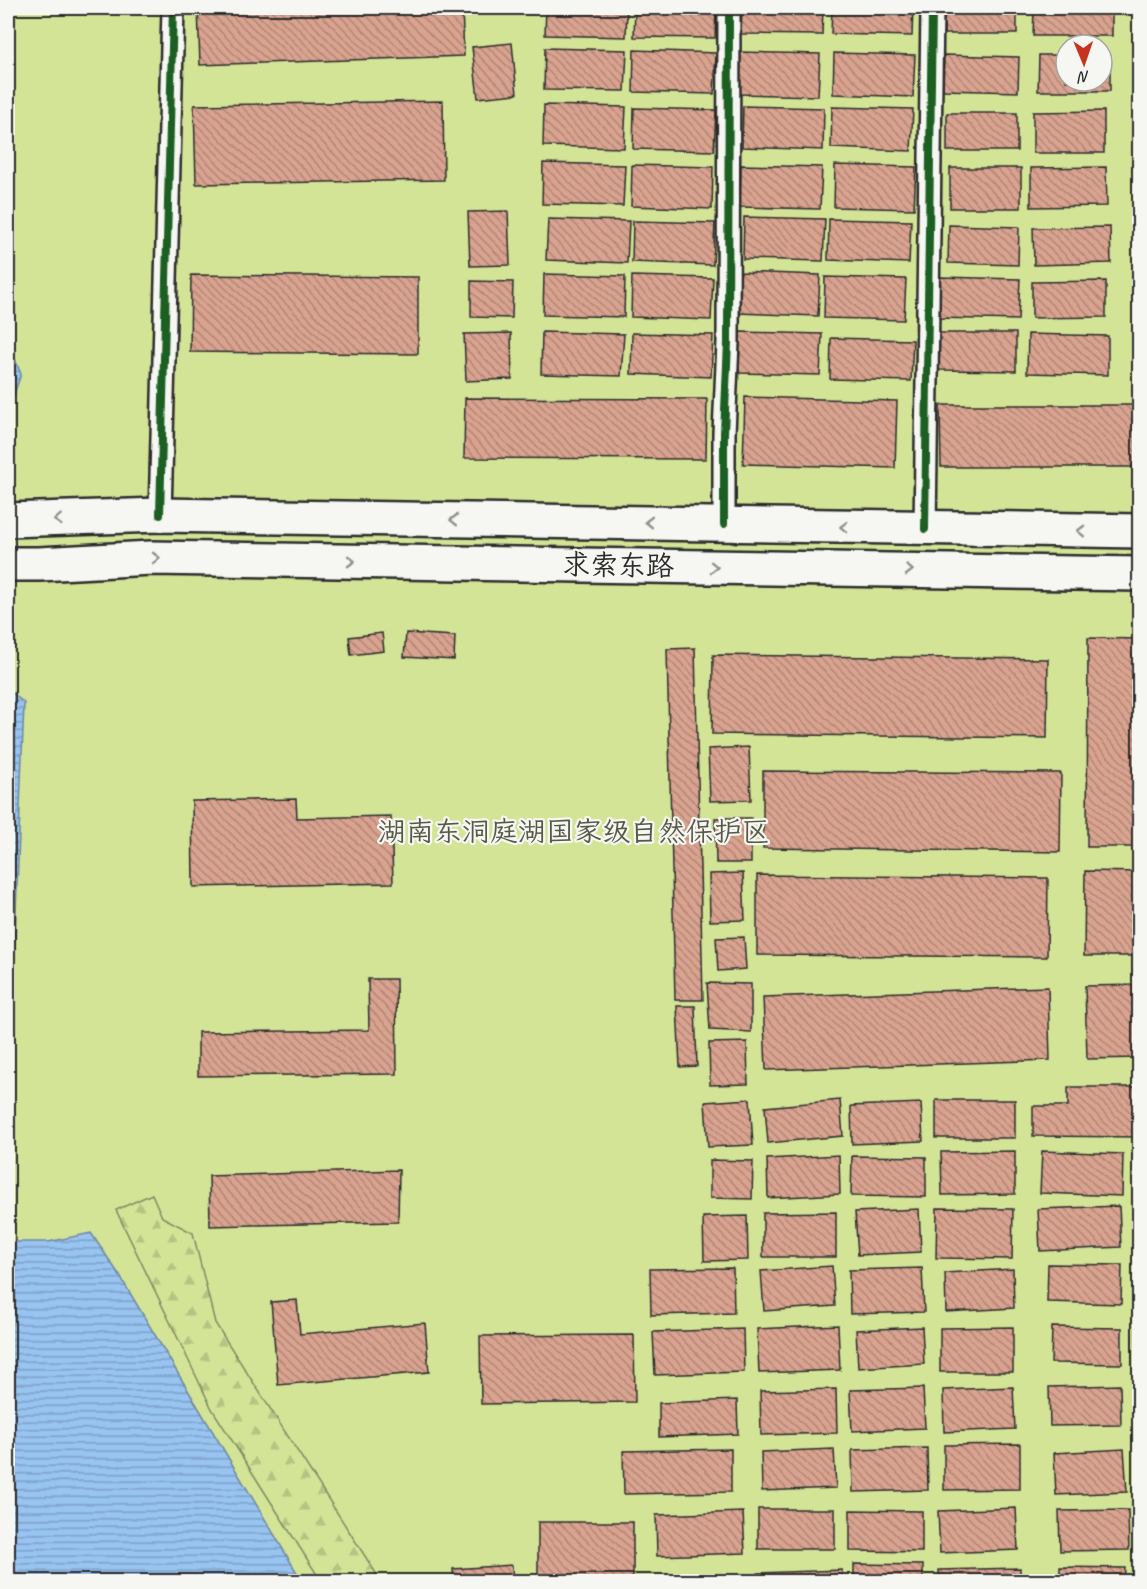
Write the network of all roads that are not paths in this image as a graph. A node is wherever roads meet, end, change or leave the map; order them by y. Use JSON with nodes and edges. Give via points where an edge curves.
{"nodes":[{"id":1,"x":173,"y":8,"type":"edge"},
{"id":2,"x":729,"y":8,"type":"edge"},
{"id":3,"x":932,"y":8,"type":"edge"},
{"id":4,"x":160,"y":515,"type":"junction"},
{"id":5,"x":8,"y":520,"type":"edge"},
{"id":6,"x":724,"y":524,"type":"junction"},
{"id":7,"x":925,"y":528,"type":"junction"},
{"id":8,"x":1140,"y":531,"type":"edge"},
{"id":9,"x":8,"y":564,"type":"edge"},
{"id":10,"x":1140,"y":574,"type":"edge"}],
"edges":[{"from":1,"to":4,"type":"street"},
{"from":2,"to":6,"type":"street"},
{"from":3,"to":7,"type":"street"},
{"from":4,"to":5,"type":"main road","name":"求索东路","one_way":true},
{"from":6,"to":4,"type":"main road","name":"求索东路","one_way":true},
{"from":7,"to":6,"type":"main road","name":"求索东路","one_way":true},
{"from":8,"to":7,"type":"main road","name":"求索东路","one_way":true},
{"from":9,"to":10,"type":"main road","name":"求索东路","one_way":true,"via":[[163,558]]}]}
